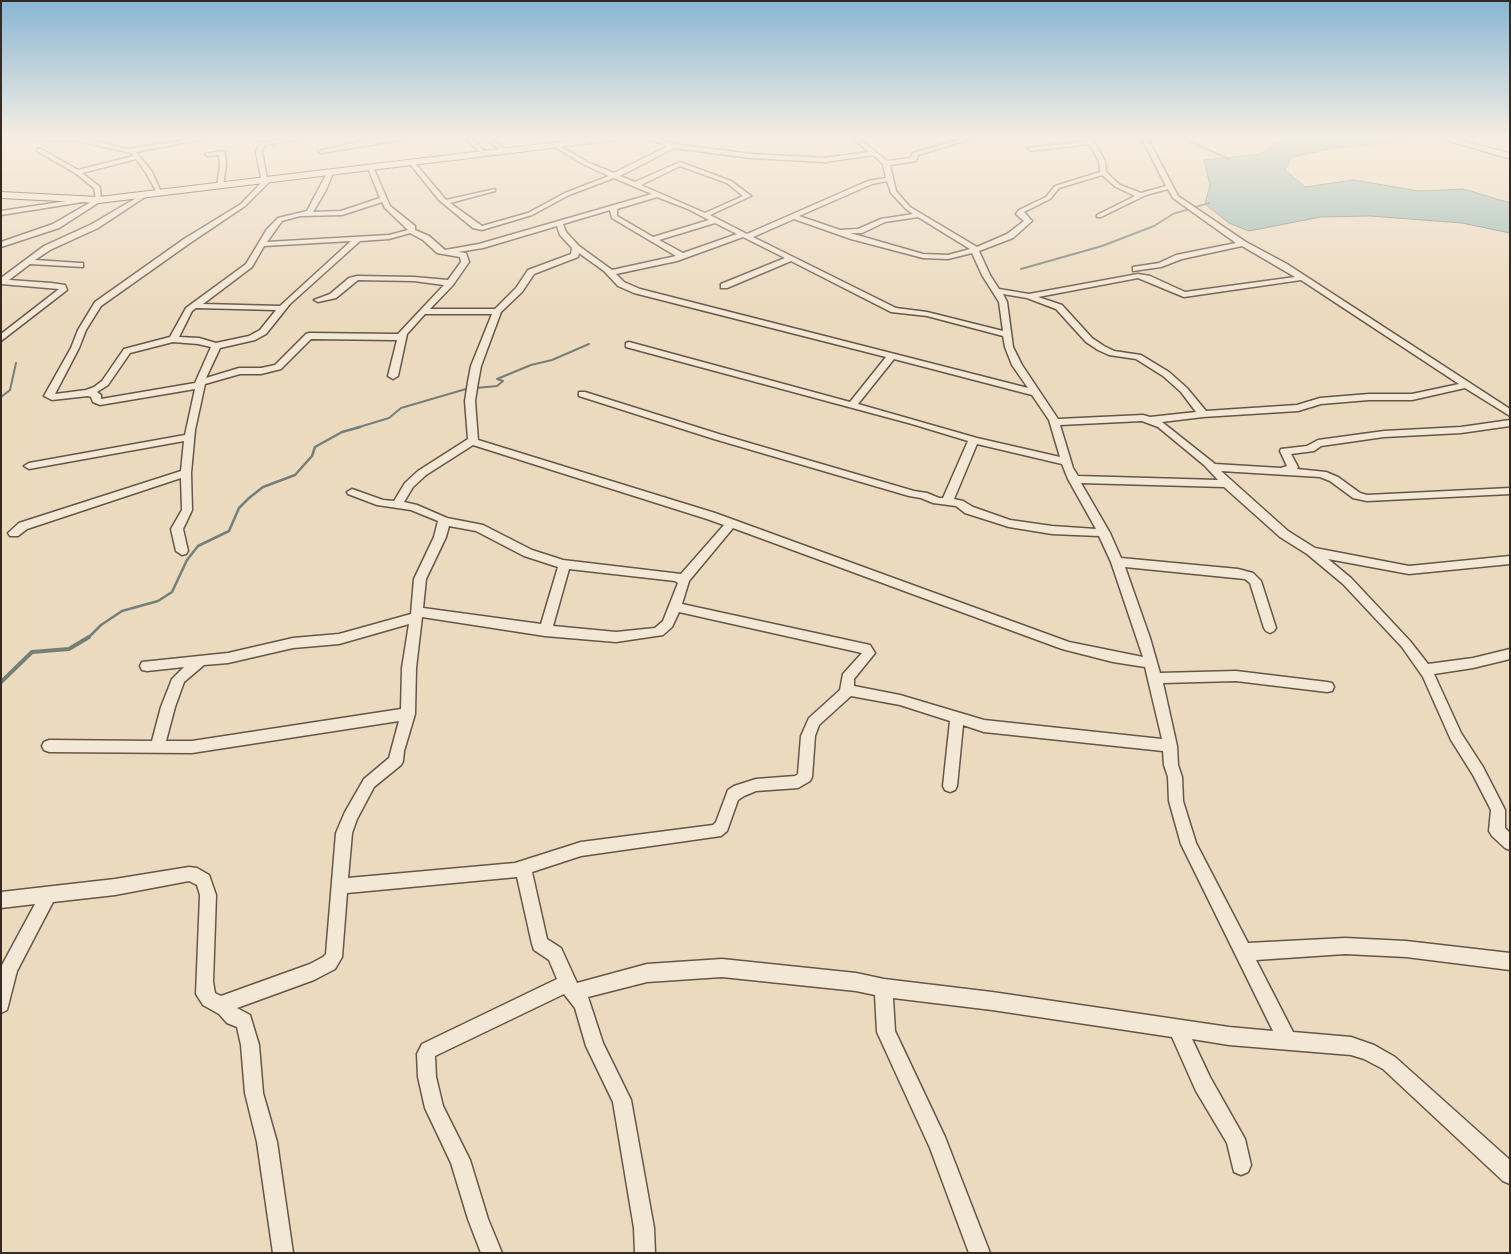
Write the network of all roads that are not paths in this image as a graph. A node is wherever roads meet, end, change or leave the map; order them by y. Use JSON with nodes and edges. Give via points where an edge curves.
{"nodes":[{"id":1,"x":145,"y":195,"type":"edge"},
{"id":2,"x":23,"y":196,"type":"edge"},
{"id":3,"x":98,"y":196,"type":"edge"},
{"id":4,"x":140,"y":196,"type":"edge"},
{"id":5,"x":252,"y":196,"type":"edge"},
{"id":6,"x":320,"y":196,"type":"edge"},
{"id":7,"x":383,"y":196,"type":"edge"},
{"id":8,"x":440,"y":196,"type":"edge"},
{"id":9,"x":471,"y":196,"type":"edge"},
{"id":10,"x":564,"y":196,"type":"edge"},
{"id":11,"x":654,"y":196,"type":"edge"},
{"id":12,"x":662,"y":196,"type":"edge"},
{"id":13,"x":748,"y":196,"type":"edge"},
{"id":14,"x":839,"y":196,"type":"edge"},
{"id":15,"x":896,"y":196,"type":"edge"},
{"id":16,"x":1050,"y":196,"type":"edge"},
{"id":17,"x":1139,"y":196,"type":"edge"},
{"id":18,"x":1174,"y":196,"type":"edge"},
{"id":19,"x":384,"y":199,"type":"junction"},
{"id":20,"x":87,"y":200,"type":"junction"},
{"id":21,"x":99,"y":200,"type":"junction"},
{"id":22,"x":445,"y":202,"type":"junction"},
{"id":23,"x":613,"y":208,"type":"junction"},
{"id":24,"x":1,"y":213,"type":"edge"},
{"id":25,"x":300,"y":215,"type":"junction"},
{"id":26,"x":705,"y":215,"type":"junction"},
{"id":27,"x":919,"y":215,"type":"junction"},
{"id":28,"x":793,"y":216,"type":"junction"},
{"id":29,"x":1099,"y":216,"type":"dead end"},
{"id":30,"x":715,"y":221,"type":"junction"},
{"id":31,"x":559,"y":222,"type":"junction"},
{"id":32,"x":411,"y":231,"type":"junction"},
{"id":33,"x":836,"y":231,"type":"junction"},
{"id":34,"x":744,"y":236,"type":"junction"},
{"id":35,"x":358,"y":239,"type":"junction"},
{"id":36,"x":653,"y":240,"type":"junction"},
{"id":37,"x":262,"y":244,"type":"junction"},
{"id":38,"x":1243,"y":244,"type":"junction"},
{"id":39,"x":1,"y":245,"type":"edge"},
{"id":40,"x":576,"y":248,"type":"junction"},
{"id":41,"x":975,"y":250,"type":"junction"},
{"id":42,"x":445,"y":252,"type":"junction"},
{"id":43,"x":682,"y":256,"type":"junction"},
{"id":44,"x":790,"y":259,"type":"junction"},
{"id":45,"x":27,"y":262,"type":"junction"},
{"id":46,"x":80,"y":265,"type":"dead end"},
{"id":47,"x":1136,"y":268,"type":"dead end"},
{"id":48,"x":610,"y":273,"type":"junction"},
{"id":49,"x":1301,"y":278,"type":"junction"},
{"id":50,"x":1,"y":282,"type":"edge"},
{"id":51,"x":450,"y":283,"type":"junction"},
{"id":52,"x":724,"y":286,"type":"dead end"},
{"id":53,"x":996,"y":291,"type":"junction"},
{"id":54,"x":1029,"y":296,"type":"junction"},
{"id":55,"x":318,"y":300,"type":"dead end"},
{"id":56,"x":195,"y":306,"type":"junction"},
{"id":57,"x":281,"y":308,"type":"junction"},
{"id":58,"x":497,"y":311,"type":"junction"},
{"id":59,"x":422,"y":312,"type":"junction"},
{"id":60,"x":1006,"y":334,"type":"junction"},
{"id":61,"x":401,"y":337,"type":"junction"},
{"id":62,"x":1,"y":338,"type":"edge"},
{"id":63,"x":173,"y":339,"type":"junction"},
{"id":64,"x":629,"y":345,"type":"dead end"},
{"id":65,"x":216,"y":346,"type":"junction"},
{"id":66,"x":892,"y":356,"type":"junction"},
{"id":67,"x":393,"y":376,"type":"dead end"},
{"id":68,"x":200,"y":384,"type":"junction"},
{"id":69,"x":1467,"y":385,"type":"junction"},
{"id":70,"x":88,"y":393,"type":"junction"},
{"id":71,"x":1036,"y":393,"type":"junction"},
{"id":72,"x":582,"y":394,"type":"dead end"},
{"id":73,"x":852,"y":405,"type":"junction"},
{"id":74,"x":1510,"y":413,"type":"edge"},
{"id":75,"x":1203,"y":414,"type":"junction"},
{"id":76,"x":1152,"y":420,"type":"junction"},
{"id":77,"x":1054,"y":422,"type":"junction"},
{"id":78,"x":1510,"y":423,"type":"edge"},
{"id":79,"x":189,"y":437,"type":"junction"},
{"id":80,"x":974,"y":440,"type":"junction"},
{"id":81,"x":472,"y":441,"type":"junction"},
{"id":82,"x":1066,"y":462,"type":"junction"},
{"id":83,"x":29,"y":466,"type":"dead end"},
{"id":84,"x":1212,"y":467,"type":"junction"},
{"id":85,"x":1283,"y":471,"type":"junction"},
{"id":86,"x":186,"y":474,"type":"junction"},
{"id":87,"x":1072,"y":479,"type":"junction"},
{"id":88,"x":1228,"y":484,"type":"junction"},
{"id":89,"x":1510,"y":491,"type":"edge"},
{"id":90,"x":352,"y":492,"type":"dead end"},
{"id":91,"x":947,"y":502,"type":"junction"},
{"id":92,"x":397,"y":505,"type":"junction"},
{"id":93,"x":444,"y":521,"type":"junction"},
{"id":94,"x":732,"y":522,"type":"junction"},
{"id":95,"x":14,"y":533,"type":"dead end"},
{"id":96,"x":1104,"y":533,"type":"junction"},
{"id":97,"x":182,"y":550,"type":"dead end"},
{"id":98,"x":1311,"y":551,"type":"junction"},
{"id":99,"x":1510,"y":560,"type":"edge"},
{"id":100,"x":1117,"y":562,"type":"junction"},
{"id":101,"x":565,"y":564,"type":"junction"},
{"id":102,"x":683,"y":580,"type":"junction"},
{"id":103,"x":675,"y":607,"type":"junction"},
{"id":104,"x":417,"y":615,"type":"junction"},
{"id":105,"x":1270,"y":628,"type":"dead end"},
{"id":106,"x":545,"y":631,"type":"junction"},
{"id":107,"x":1510,"y":654,"type":"edge"},
{"id":108,"x":200,"y":661,"type":"junction"},
{"id":109,"x":1151,"y":664,"type":"junction"},
{"id":110,"x":147,"y":666,"type":"dead end"},
{"id":111,"x":1424,"y":670,"type":"junction"},
{"id":112,"x":1155,"y":678,"type":"junction"},
{"id":113,"x":1327,"y":687,"type":"dead end"},
{"id":114,"x":848,"y":690,"type":"junction"},
{"id":115,"x":408,"y":714,"type":"junction"},
{"id":116,"x":957,"y":718,"type":"junction"},
{"id":117,"x":49,"y":746,"type":"dead end"},
{"id":118,"x":1170,"y":746,"type":"junction"},
{"id":119,"x":157,"y":748,"type":"junction"},
{"id":120,"x":950,"y":786,"type":"dead end"},
{"id":121,"x":1510,"y":843,"type":"edge"},
{"id":122,"x":523,"y":867,"type":"junction"},
{"id":123,"x":339,"y":886,"type":"junction"},
{"id":124,"x":48,"y":895,"type":"junction"},
{"id":125,"x":1,"y":900,"type":"edge"},
{"id":126,"x":1244,"y":952,"type":"junction"},
{"id":127,"x":1510,"y":962,"type":"edge"},
{"id":128,"x":571,"y":988,"type":"junction"},
{"id":129,"x":884,"y":988,"type":"junction"},
{"id":130,"x":1,"y":1004,"type":"edge"},
{"id":131,"x":220,"y":1005,"type":"junction"},
{"id":132,"x":1178,"y":1028,"type":"junction"},
{"id":133,"x":1288,"y":1041,"type":"junction"},
{"id":134,"x":1241,"y":1165,"type":"dead end"},
{"id":135,"x":1510,"y":1174,"type":"edge"},
{"id":136,"x":283,"y":1253,"type":"edge"},
{"id":137,"x":492,"y":1253,"type":"edge"},
{"id":138,"x":645,"y":1253,"type":"edge"},
{"id":139,"x":980,"y":1253,"type":"edge"}],
"edges":[{"from":1,"to":45,"type":"street"},
{"from":2,"to":20,"type":"main road"},
{"from":3,"to":21,"type":"street"},
{"from":4,"to":21,"type":"main road"},
{"from":5,"to":70,"type":"street","via":[[243,205],[98,304],[49,396]]},
{"from":6,"to":25,"type":"street","via":[[308,213]]},
{"from":7,"to":19,"type":"street"},
{"from":8,"to":22,"type":"street"},
{"from":9,"to":22,"type":"street"},
{"from":10,"to":22,"type":"street","via":[[530,214],[486,227],[476,226]]},
{"from":11,"to":23,"type":"street"},
{"from":12,"to":26,"type":"street"},
{"from":13,"to":26,"type":"street"},
{"from":14,"to":28,"type":"street"},
{"from":15,"to":27,"type":"street"},
{"from":16,"to":41,"type":"street","via":[[1021,211],[1019,214],[1028,221],[1010,236]]},
{"from":17,"to":29,"type":"street"},
{"from":18,"to":38,"type":"street"},
{"from":19,"to":25,"type":"street","via":[[342,213]]},
{"from":19,"to":32,"type":"street","via":[[387,207],[412,228]]},
{"from":20,"to":21,"type":"main road"},
{"from":20,"to":24,"type":"street"},
{"from":21,"to":39,"type":"street","via":[[56,226]]},
{"from":23,"to":31,"type":"street"},
{"from":23,"to":36,"type":"street","via":[[614,217]]},
{"from":25,"to":37,"type":"street","via":[[282,218]]},
{"from":26,"to":30,"type":"street"},
{"from":27,"to":33,"type":"street","via":[[883,220],[859,231]]},
{"from":27,"to":41,"type":"street"},
{"from":28,"to":33,"type":"street"},
{"from":28,"to":34,"type":"street"},
{"from":30,"to":34,"type":"street"},
{"from":30,"to":36,"type":"street"},
{"from":31,"to":40,"type":"street","via":[[563,233]]},
{"from":31,"to":42,"type":"street","via":[[480,246]]},
{"from":32,"to":35,"type":"street","via":[[396,237]]},
{"from":32,"to":42,"type":"street"},
{"from":33,"to":41,"type":"street","via":[[933,258]]},
{"from":34,"to":43,"type":"street"},
{"from":34,"to":44,"type":"street"},
{"from":35,"to":37,"type":"street"},
{"from":35,"to":57,"type":"street"},
{"from":36,"to":43,"type":"street"},
{"from":37,"to":56,"type":"street","via":[[249,265]]},
{"from":38,"to":47,"type":"street","via":[[1179,257],[1161,265]]},
{"from":38,"to":49,"type":"street"},
{"from":40,"to":48,"type":"street"},
{"from":40,"to":58,"type":"street","via":[[575,255],[531,272],[519,290]]},
{"from":41,"to":53,"type":"street"},
{"from":42,"to":51,"type":"street","via":[[461,254],[465,258]]},
{"from":43,"to":48,"type":"street"},
{"from":44,"to":52,"type":"street"},
{"from":44,"to":60,"type":"street","via":[[894,310],[927,314]]},
{"from":45,"to":46,"type":"street"},
{"from":45,"to":50,"type":"street"},
{"from":48,"to":66,"type":"street","via":[[621,284],[637,291]]},
{"from":49,"to":54,"type":"street","via":[[1184,295],[1138,276]]},
{"from":49,"to":69,"type":"street"},
{"from":50,"to":62,"type":"street","via":[[51,285],[63,290]]},
{"from":51,"to":55,"type":"street","via":[[357,278],[332,296]]},
{"from":51,"to":59,"type":"street"},
{"from":53,"to":54,"type":"street"},
{"from":53,"to":60,"type":"street","via":[[1002,302]]},
{"from":54,"to":75,"type":"street","via":[[1059,307],[1089,340],[1101,348],[1142,358],[1184,390]]},
{"from":56,"to":57,"type":"street"},
{"from":56,"to":63,"type":"street","via":[[185,316]]},
{"from":57,"to":65,"type":"street","via":[[258,335]]},
{"from":58,"to":59,"type":"street"},
{"from":58,"to":81,"type":"street","via":[[476,366],[470,400]]},
{"from":59,"to":61,"type":"street"},
{"from":60,"to":71,"type":"street","via":[[1017,365]]},
{"from":61,"to":67,"type":"street"},
{"from":61,"to":68,"type":"street","via":[[309,336],[278,367],[239,371]]},
{"from":63,"to":65,"type":"street"},
{"from":63,"to":70,"type":"street","via":[[127,351],[105,383]]},
{"from":64,"to":73,"type":"street"},
{"from":65,"to":68,"type":"street"},
{"from":66,"to":71,"type":"street"},
{"from":66,"to":73,"type":"street"},
{"from":68,"to":70,"type":"street","via":[[100,402],[96,395]]},
{"from":68,"to":79,"type":"street"},
{"from":69,"to":74,"type":"street"},
{"from":69,"to":75,"type":"street","via":[[1412,398],[1369,397],[1320,401],[1298,408]]},
{"from":71,"to":77,"type":"street"},
{"from":72,"to":91,"type":"street","via":[[728,440]]},
{"from":73,"to":80,"type":"street"},
{"from":75,"to":76,"type":"street"},
{"from":76,"to":77,"type":"street"},
{"from":76,"to":84,"type":"street"},
{"from":77,"to":82,"type":"street"},
{"from":78,"to":85,"type":"street","via":[[1318,443],[1310,449],[1285,452],[1293,467]]},
{"from":79,"to":83,"type":"street"},
{"from":79,"to":86,"type":"street"},
{"from":80,"to":82,"type":"street"},
{"from":80,"to":91,"type":"street"},
{"from":81,"to":92,"type":"street","via":[[422,473],[409,485]]},
{"from":81,"to":94,"type":"street"},
{"from":82,"to":87,"type":"street"},
{"from":84,"to":85,"type":"street"},
{"from":84,"to":88,"type":"street"},
{"from":85,"to":89,"type":"street","via":[[1327,475],[1356,496],[1367,498]]},
{"from":86,"to":95,"type":"street","via":[[52,516],[23,526]]},
{"from":86,"to":97,"type":"street","via":[[187,510],[177,529]]},
{"from":87,"to":88,"type":"street"},
{"from":87,"to":96,"type":"street"},
{"from":88,"to":98,"type":"street","via":[[1284,534]]},
{"from":90,"to":92,"type":"street"},
{"from":91,"to":96,"type":"street","via":[[959,503],[969,510],[1009,524]]},
{"from":92,"to":93,"type":"street","via":[[414,507]]},
{"from":93,"to":101,"type":"street","via":[[478,528],[528,553]]},
{"from":93,"to":104,"type":"street","via":[[440,537],[422,571]]},
{"from":94,"to":102,"type":"street"},
{"from":94,"to":109,"type":"street","via":[[1067,646]]},
{"from":96,"to":100,"type":"street"},
{"from":98,"to":99,"type":"street","via":[[1409,570]]},
{"from":98,"to":111,"type":"street","via":[[1347,581],[1406,644]]},
{"from":100,"to":105,"type":"street","via":[[1249,576],[1255,581]]},
{"from":100,"to":109,"type":"street"},
{"from":101,"to":102,"type":"street"},
{"from":101,"to":106,"type":"street"},
{"from":102,"to":103,"type":"street"},
{"from":103,"to":106,"type":"street","via":[[668,624],[659,632],[649,634],[616,637]]},
{"from":103,"to":114,"type":"street","via":[[865,648],[869,653],[848,678]]},
{"from":104,"to":106,"type":"street"},
{"from":104,"to":108,"type":"street","via":[[338,639],[293,643],[253,654]]},
{"from":104,"to":115,"type":"street","via":[[409,668]]},
{"from":107,"to":111,"type":"street"},
{"from":108,"to":110,"type":"street"},
{"from":108,"to":119,"type":"street","via":[[179,679]]},
{"from":109,"to":112,"type":"street"},
{"from":111,"to":121,"type":"street","via":[[1456,736],[1498,810],[1497,831]]},
{"from":112,"to":113,"type":"street","via":[[1236,676]]},
{"from":112,"to":118,"type":"street"},
{"from":114,"to":116,"type":"street","via":[[900,700]]},
{"from":114,"to":122,"type":"street","via":[[814,722],[808,736],[805,777],[798,782],[756,785],[739,791],[733,795],[722,826],[716,831],[581,849]]},
{"from":115,"to":119,"type":"street","via":[[192,746]]},
{"from":115,"to":123,"type":"street","via":[[396,761],[369,783],[350,817],[344,833]]},
{"from":116,"to":118,"type":"street","via":[[984,726]]},
{"from":116,"to":120,"type":"street"},
{"from":117,"to":119,"type":"street"},
{"from":118,"to":126,"type":"street","via":[[1176,801],[1188,844]]},
{"from":122,"to":123,"type":"street"},
{"from":122,"to":128,"type":"street","via":[[540,944],[554,954]]},
{"from":123,"to":131,"type":"street","via":[[334,957],[329,963]]},
{"from":124,"to":125,"type":"street"},
{"from":124,"to":130,"type":"street","via":[[9,969]]},
{"from":124,"to":131,"type":"street","via":[[197,875],[203,880],[208,895],[205,994]]},
{"from":126,"to":127,"type":"street","via":[[1345,946],[1406,949]]},
{"from":126,"to":133,"type":"street"},
{"from":128,"to":129,"type":"street","via":[[647,973],[722,968],[856,982]]},
{"from":128,"to":137,"type":"street","via":[[546,992],[428,1050],[426,1054],[434,1108],[460,1160]]},
{"from":128,"to":138,"type":"street","via":[[582,1003],[595,1046],[626,1111]]},
{"from":129,"to":132,"type":"street"},
{"from":129,"to":139,"type":"street","via":[[886,1032],[938,1144]]},
{"from":131,"to":136,"type":"street","via":[[244,1022],[250,1045],[254,1094],[267,1142]]},
{"from":132,"to":133,"type":"street"},
{"from":132,"to":134,"type":"street","via":[[1203,1084],[1235,1139]]},
{"from":133,"to":135,"type":"street","via":[[1351,1046],[1389,1063]]}]}
